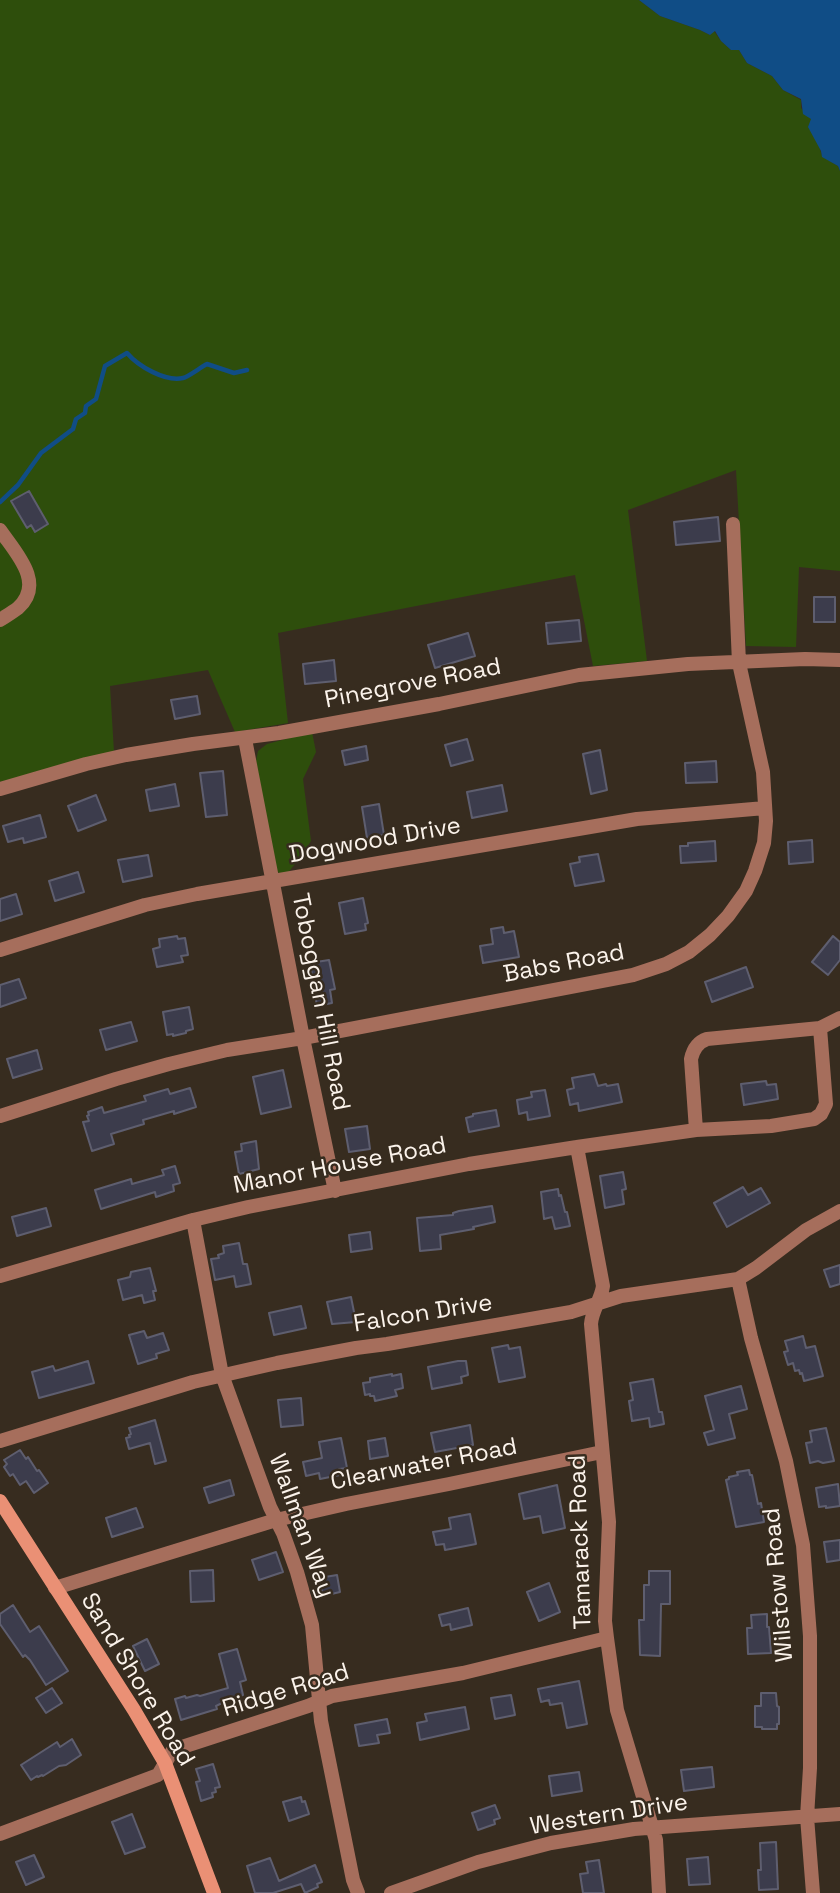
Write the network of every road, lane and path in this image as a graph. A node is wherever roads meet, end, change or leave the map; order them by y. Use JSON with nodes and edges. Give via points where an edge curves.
{"nodes":[{"id":1,"x":733,"y":524,"type":"dead end"},
{"id":2,"x":0,"y":530,"type":"edge"},
{"id":3,"x":0,"y":620,"type":"edge"},
{"id":4,"x":840,"y":660,"type":"edge"},
{"id":5,"x":739,"y":663,"type":"junction"},
{"id":6,"x":245,"y":739,"type":"junction"},
{"id":7,"x":0,"y":789,"type":"edge"},
{"id":8,"x":765,"y":808,"type":"junction"},
{"id":9,"x":272,"y":882,"type":"junction"},
{"id":10,"x":0,"y":950,"type":"edge"},
{"id":11,"x":840,"y":1018,"type":"edge"},
{"id":12,"x":820,"y":1028,"type":"junction"},
{"id":13,"x":303,"y":1038,"type":"junction"},
{"id":14,"x":0,"y":1116,"type":"edge"},
{"id":15,"x":696,"y":1130,"type":"junction"},
{"id":16,"x":577,"y":1147,"type":"junction"},
{"id":17,"x":335,"y":1191,"type":"junction"},
{"id":18,"x":840,"y":1211,"type":"edge"},
{"id":19,"x":193,"y":1220,"type":"junction"},
{"id":20,"x":0,"y":1276,"type":"edge"},
{"id":21,"x":738,"y":1279,"type":"junction"},
{"id":22,"x":597,"y":1303,"type":"junction"},
{"id":23,"x":222,"y":1375,"type":"junction"},
{"id":24,"x":0,"y":1441,"type":"edge"},
{"id":25,"x":602,"y":1452,"type":"junction"},
{"id":26,"x":0,"y":1501,"type":"edge"},
{"id":27,"x":276,"y":1520,"type":"junction"},
{"id":28,"x":55,"y":1588,"type":"junction"},
{"id":29,"x":607,"y":1638,"type":"junction"},
{"id":30,"x":319,"y":1702,"type":"junction"},
{"id":31,"x":165,"y":1763,"type":"junction"},
{"id":32,"x":840,"y":1814,"type":"edge"},
{"id":33,"x":807,"y":1817,"type":"junction"},
{"id":34,"x":653,"y":1827,"type":"junction"},
{"id":35,"x":0,"y":1834,"type":"edge"},
{"id":36,"x":215,"y":1893,"type":"edge"},
{"id":37,"x":358,"y":1893,"type":"edge"},
{"id":38,"x":391,"y":1893,"type":"edge"},
{"id":39,"x":659,"y":1893,"type":"edge"},
{"id":40,"x":813,"y":1893,"type":"edge"}],
"edges":[{"from":1,"to":5,"type":"street","name":"Babs Road"},
{"from":2,"to":3,"type":"street","via":[[30,580],[23,603]]},
{"from":4,"to":5,"type":"street","name":"Pinegrove Road"},
{"from":5,"to":6,"type":"street","name":"Pinegrove Road","via":[[579,675]]},
{"from":5,"to":8,"type":"street","name":"Babs Road","via":[[763,772]]},
{"from":6,"to":7,"type":"street","name":"Pinegrove Road","via":[[126,755]]},
{"from":6,"to":9,"type":"street","name":"Toboggan Hill Road"},
{"from":8,"to":9,"type":"street","name":"Dogwood Drive","via":[[637,819]]},
{"from":8,"to":13,"type":"street","name":"Babs Road","via":[[764,843],[746,891],[710,935],[666,964],[633,975]]},
{"from":9,"to":10,"type":"street","name":"Dogwood Drive","via":[[145,905]]},
{"from":9,"to":13,"type":"street","name":"Toboggan Hill Road"},
{"from":11,"to":12,"type":"street"},
{"from":12,"to":15,"type":"street","via":[[699,1043],[691,1059]]},
{"from":12,"to":15,"type":"street","name":"Manor House Road","via":[[826,1100],[818,1117],[771,1126]]},
{"from":13,"to":14,"type":"street","name":"Babs Road","via":[[169,1064]]},
{"from":13,"to":17,"type":"street","name":"Toboggan Hill Road"},
{"from":15,"to":16,"type":"street","name":"Manor House Road"},
{"from":16,"to":17,"type":"street","name":"Manor House Road"},
{"from":16,"to":22,"type":"street","name":"Tamarack Road","via":[[603,1286]]},
{"from":17,"to":19,"type":"street","name":"Manor House Road"},
{"from":18,"to":21,"type":"street","name":"Falcon Drive"},
{"from":19,"to":20,"type":"street","name":"Manor House Road"},
{"from":19,"to":23,"type":"street","name":"Wallman Way"},
{"from":21,"to":22,"type":"street","name":"Falcon Drive"},
{"from":21,"to":33,"type":"street","name":"Wilstow Road","via":[[803,1545],[811,1698]]},
{"from":22,"to":23,"type":"street","name":"Falcon Drive","via":[[572,1312]]},
{"from":22,"to":25,"type":"street","name":"Tamarack Road","via":[[591,1324]]},
{"from":23,"to":24,"type":"street","name":"Falcon Drive"},
{"from":23,"to":27,"type":"street","name":"Wallman Way"},
{"from":25,"to":27,"type":"street","name":"Clearwater Road"},
{"from":25,"to":29,"type":"street","name":"Tamarack Road","via":[[609,1522]]},
{"from":26,"to":28,"type":"street","name":"Sand Shore Road"},
{"from":27,"to":28,"type":"street","name":"Clearwater Road"},
{"from":27,"to":30,"type":"street","name":"Wallman Way","via":[[312,1625]]},
{"from":28,"to":31,"type":"street","name":"Sand Shore Road"},
{"from":29,"to":30,"type":"street","name":"Ridge Road"},
{"from":29,"to":34,"type":"street","name":"Tamarack Road","via":[[617,1710]]},
{"from":30,"to":31,"type":"street","name":"Ridge Road","via":[[173,1750]]},
{"from":30,"to":37,"type":"street","name":"Wallman Way"},
{"from":31,"to":35,"type":"street","name":"Ridge Road","via":[[158,1775]]},
{"from":31,"to":36,"type":"street","name":"Sand Shore Road"},
{"from":32,"to":33,"type":"street","name":"Western Drive"},
{"from":33,"to":34,"type":"street","name":"Western Drive"},
{"from":33,"to":40,"type":"street","name":"Wilstow Road"},
{"from":34,"to":38,"type":"street","name":"Western Drive","via":[[551,1843],[478,1862]]},
{"from":34,"to":39,"type":"street","name":"Tamarack Road"}]}
